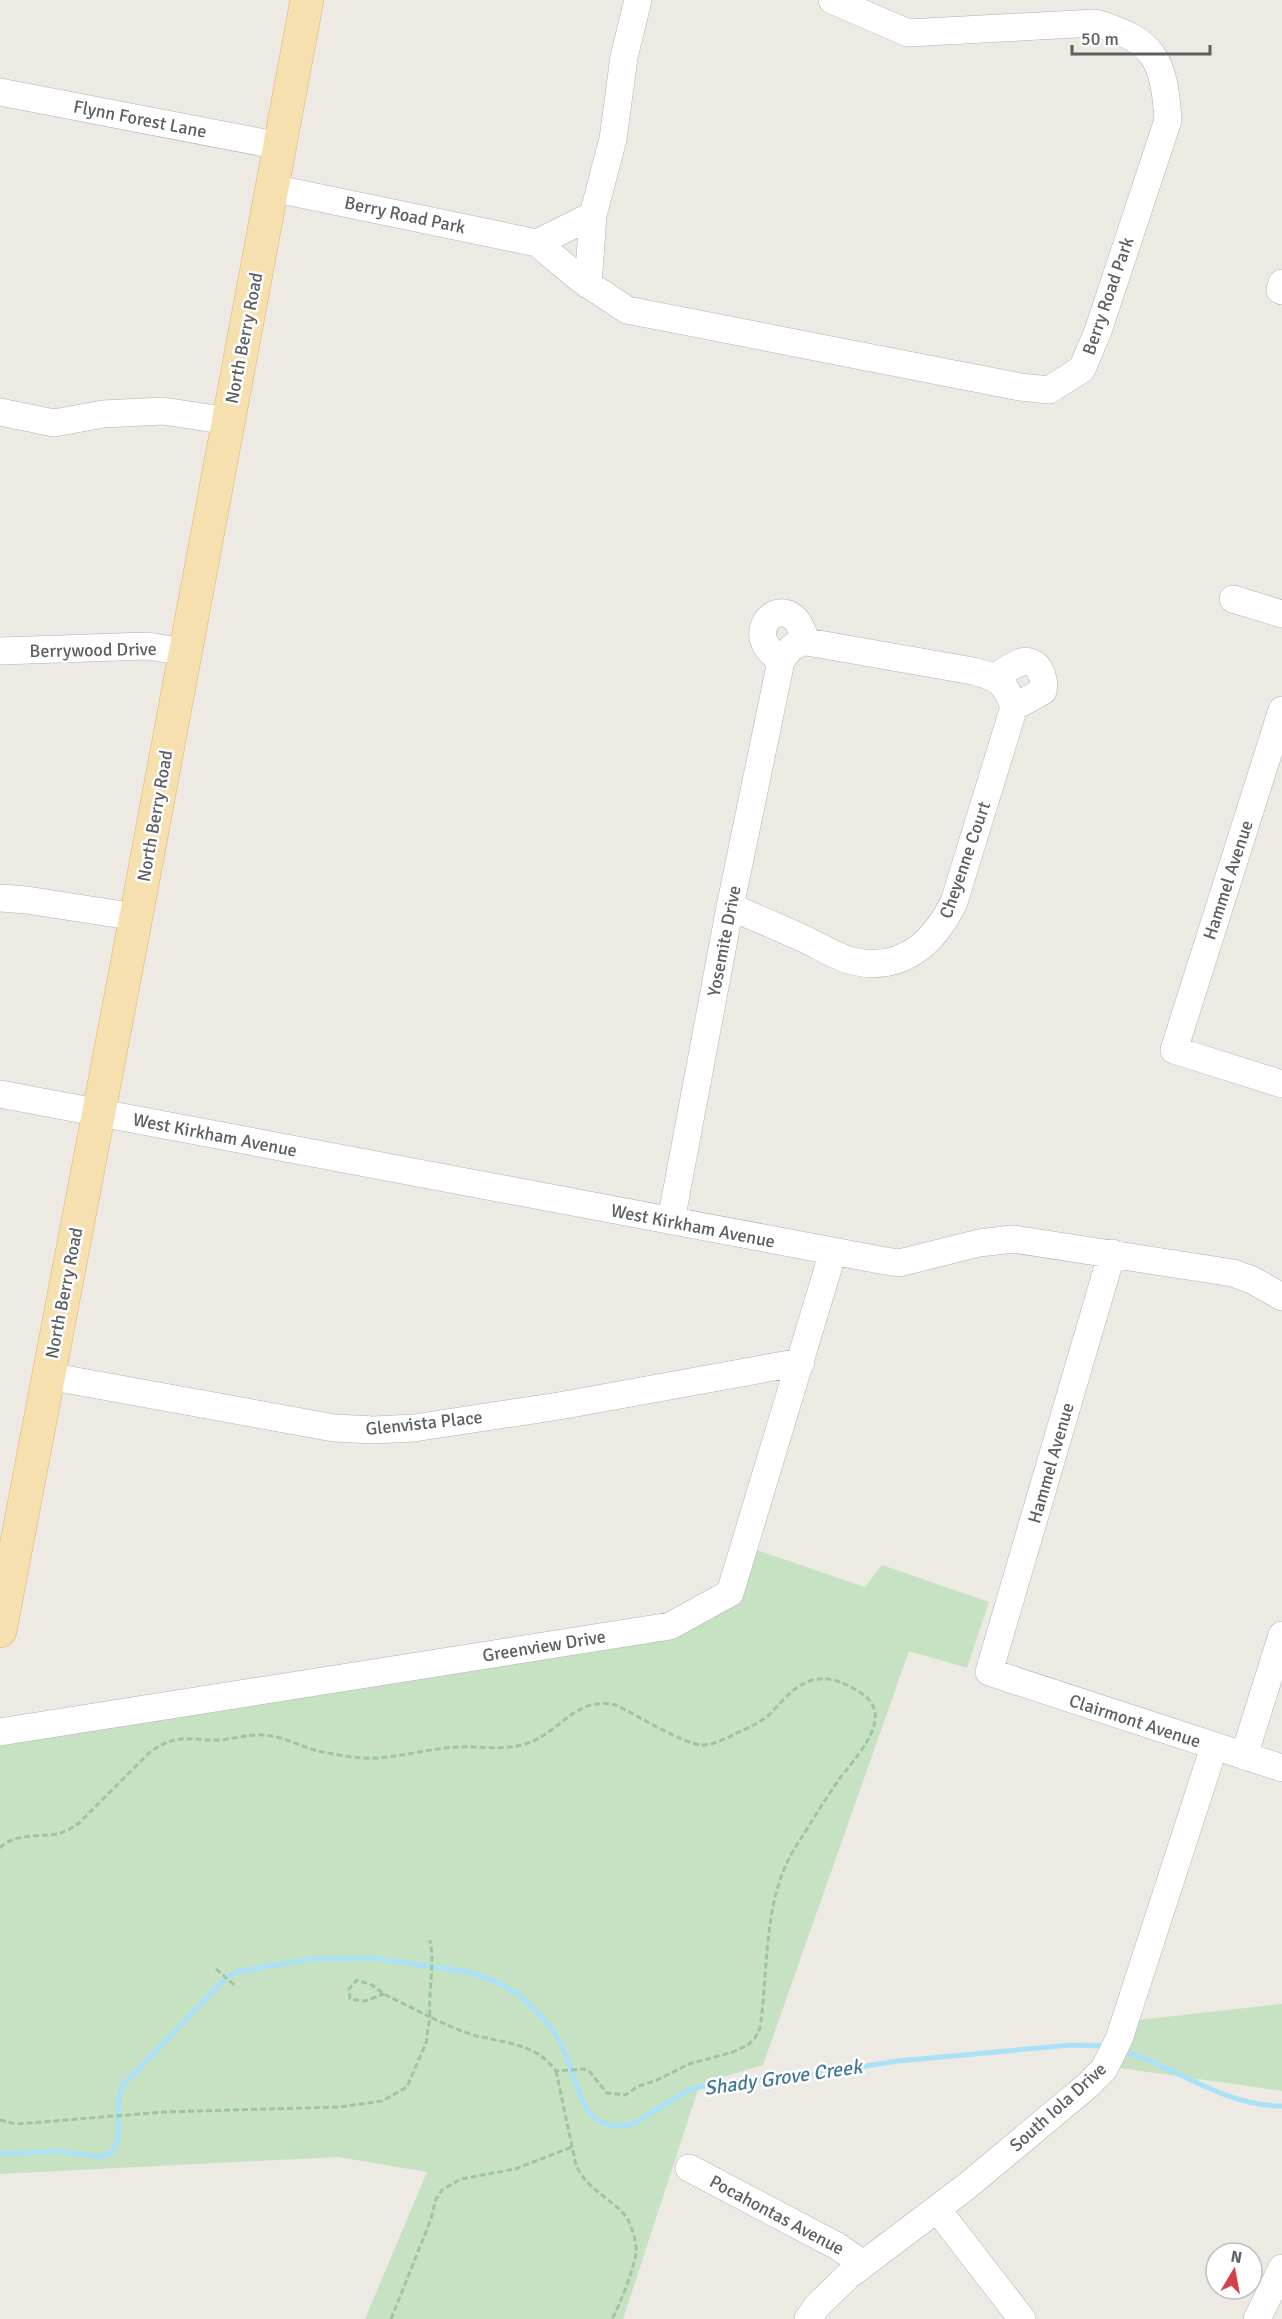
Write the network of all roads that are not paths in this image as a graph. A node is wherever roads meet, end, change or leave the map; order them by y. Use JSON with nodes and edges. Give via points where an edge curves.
{"nodes":[{"id":1,"x":307,"y":0,"type":"edge"},
{"id":2,"x":638,"y":0,"type":"edge"},
{"id":3,"x":832,"y":0,"type":"edge"},
{"id":4,"x":0,"y":92,"type":"edge"},
{"id":5,"x":280,"y":146,"type":"junction"},
{"id":6,"x":272,"y":188,"type":"junction"},
{"id":7,"x":593,"y":215,"type":"junction"},
{"id":8,"x":537,"y":243,"type":"junction"},
{"id":9,"x":588,"y":285,"type":"junction"},
{"id":10,"x":0,"y":412,"type":"edge"},
{"id":11,"x":228,"y":421,"type":"junction"},
{"id":12,"x":1233,"y":599,"type":"dead end"},
{"id":13,"x":1282,"y":614,"type":"edge"},
{"id":14,"x":0,"y":651,"type":"edge"},
{"id":15,"x":185,"y":652,"type":"junction"},
{"id":16,"x":995,"y":677,"type":"junction"},
{"id":17,"x":1014,"y":707,"type":"junction"},
{"id":18,"x":1282,"y":710,"type":"edge"},
{"id":19,"x":0,"y":898,"type":"edge"},
{"id":20,"x":730,"y":907,"type":"junction"},
{"id":21,"x":136,"y":917,"type":"junction"},
{"id":22,"x":1282,"y":1084,"type":"edge"},
{"id":23,"x":0,"y":1094,"type":"edge"},
{"id":24,"x":99,"y":1113,"type":"junction"},
{"id":25,"x":671,"y":1221,"type":"junction"},
{"id":26,"x":833,"y":1252,"type":"junction"},
{"id":27,"x":1112,"y":1253,"type":"junction"},
{"id":28,"x":1282,"y":1297,"type":"edge"},
{"id":29,"x":801,"y":1362,"type":"junction"},
{"id":30,"x":48,"y":1376,"type":"junction"},
{"id":31,"x":0,"y":1631,"type":"edge"},
{"id":32,"x":1282,"y":1635,"type":"edge"},
{"id":33,"x":989,"y":1672,"type":"joint"},
{"id":34,"x":0,"y":1732,"type":"edge"},
{"id":35,"x":1214,"y":1747,"type":"junction"},
{"id":36,"x":1244,"y":1755,"type":"junction"},
{"id":37,"x":1282,"y":1768,"type":"edge"},
{"id":38,"x":689,"y":2168,"type":"dead end"},
{"id":39,"x":937,"y":2209,"type":"junction"},
{"id":40,"x":863,"y":2264,"type":"junction"},
{"id":41,"x":1282,"y":2268,"type":"edge"},
{"id":42,"x":808,"y":2319,"type":"edge"},
{"id":43,"x":1022,"y":2319,"type":"edge"},
{"id":44,"x":1257,"y":2319,"type":"edge"}],
"edges":[{"from":1,"to":5,"type":"main road","name":"North Berry Road"},
{"from":2,"to":7,"type":"street","via":[[624,57],[613,139]]},
{"from":3,"to":9,"type":"street","name":"Berry Road Park","via":[[908,33],[1095,23],[1139,41],[1157,60],[1166,86],[1168,120],[1082,369],[1049,390],[1020,387],[627,310]]},
{"from":4,"to":5,"type":"street","name":"Flynn Forest Lane"},
{"from":5,"to":6,"type":"main road","name":"North Berry Road"},
{"from":6,"to":8,"type":"street","name":"Berry Road Park"},
{"from":6,"to":11,"type":"main road","name":"North Berry Road"},
{"from":7,"to":8,"type":"street"},
{"from":7,"to":9,"type":"street"},
{"from":8,"to":9,"type":"street","name":"Berry Road Park"},
{"from":10,"to":11,"type":"street","via":[[54,423],[103,414],[162,411]]},
{"from":11,"to":15,"type":"main road","name":"North Berry Road"},
{"from":12,"to":13,"type":"street"},
{"from":14,"to":15,"type":"street","name":"Berrywood Drive","via":[[148,646]]},
{"from":15,"to":21,"type":"main road","name":"North Berry Road"},
{"from":16,"to":17,"type":"street","via":[[1008,691]]},
{"from":16,"to":17,"type":"street","via":[[1022,662],[1030,662],[1039,669],[1045,680],[1043,691]]},
{"from":16,"to":20,"type":"street","name":"Yosemite Drive","via":[[973,670],[792,651]]},
{"from":17,"to":20,"type":"street","name":"Cheyenne Court","via":[[954,902],[942,925],[922,946],[899,960],[875,964],[851,960]]},
{"from":18,"to":22,"type":"street","name":"Hammel Avenue","via":[[1174,1050]]},
{"from":19,"to":21,"type":"street"},
{"from":20,"to":25,"type":"street","name":"Yosemite Drive"},
{"from":21,"to":24,"type":"main road","name":"North Berry Road"},
{"from":23,"to":24,"type":"street","name":"West Kirkham Avenue"},
{"from":24,"to":25,"type":"street","name":"West Kirkham Avenue"},
{"from":24,"to":30,"type":"main road","name":"North Berry Road"},
{"from":25,"to":26,"type":"street","name":"West Kirkham Avenue"},
{"from":26,"to":27,"type":"street","name":"West Kirkham Avenue","via":[[899,1263],[979,1243],[1013,1239]]},
{"from":26,"to":29,"type":"street","name":"Greenview Drive"},
{"from":27,"to":28,"type":"street","name":"West Kirkham Avenue","via":[[1233,1273]]},
{"from":27,"to":33,"type":"street","name":"Hammel Avenue"},
{"from":29,"to":30,"type":"street","name":"Glenvista Place","via":[[559,1406],[414,1428],[374,1430],[334,1428]]},
{"from":29,"to":34,"type":"street","name":"Greenview Drive","via":[[730,1593],[670,1626]]},
{"from":30,"to":31,"type":"main road","name":"North Berry Road"},
{"from":32,"to":36,"type":"street"},
{"from":33,"to":35,"type":"street","name":"Clairmont Avenue"},
{"from":35,"to":36,"type":"street","name":"Clairmont Avenue"},
{"from":35,"to":39,"type":"street","name":"South Iola Drive","via":[[1115,2050],[1104,2069],[968,2187]]},
{"from":36,"to":37,"type":"street","name":"Clairmont Avenue"},
{"from":38,"to":40,"type":"street","name":"Pocahontas Avenue","via":[[837,2246]]},
{"from":39,"to":40,"type":"street","name":"South Iola Drive"},
{"from":39,"to":43,"type":"street"},
{"from":40,"to":42,"type":"street","name":"South Iola Drive"},
{"from":41,"to":44,"type":"street"}]}
